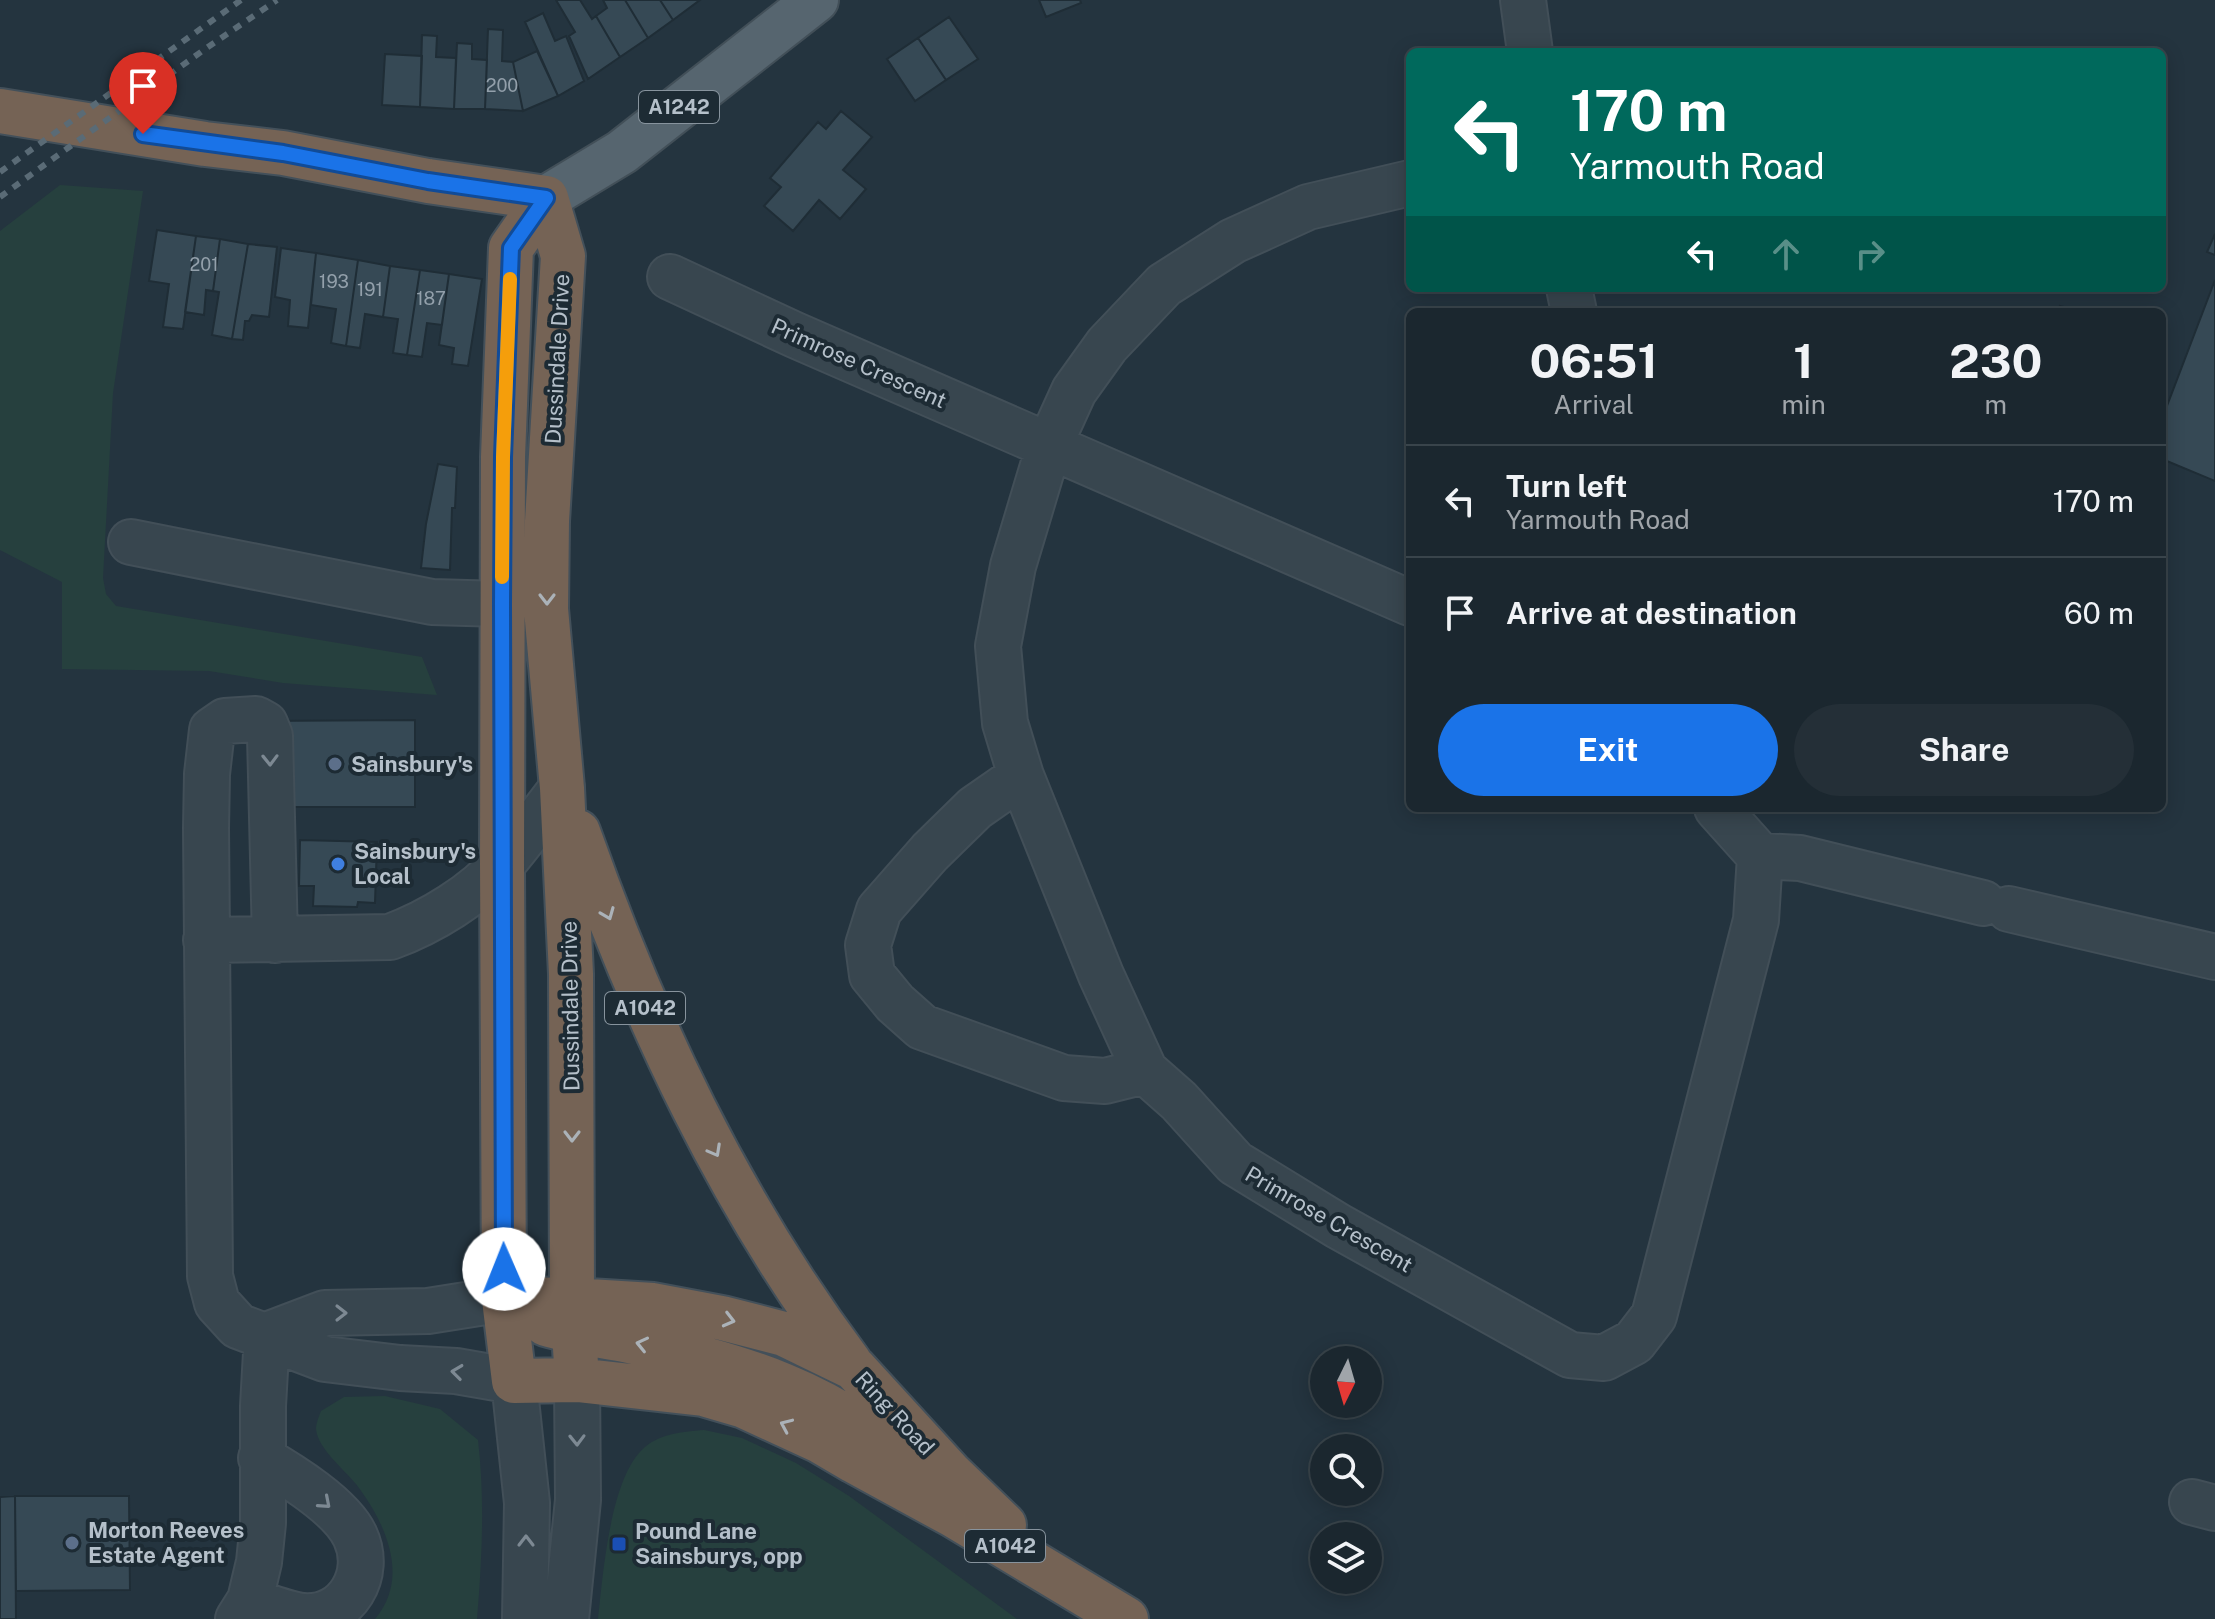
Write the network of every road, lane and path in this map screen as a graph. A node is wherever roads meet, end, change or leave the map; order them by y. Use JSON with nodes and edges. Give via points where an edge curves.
{"nodes":[{"id":1,"x":816,"y":0,"type":"edge"},
{"id":2,"x":1523,"y":0,"type":"edge"},
{"id":3,"x":1529,"y":48,"type":"edge"},
{"id":4,"x":0,"y":111,"type":"edge"},
{"id":5,"x":1406,"y":184,"type":"edge"},
{"id":6,"x":546,"y":198,"type":"junction"},
{"id":7,"x":670,"y":277,"type":"dead end"},
{"id":8,"x":1049,"y":446,"type":"junction"},
{"id":9,"x":131,"y":542,"type":"dead end"},
{"id":10,"x":1406,"y":601,"type":"edge"},
{"id":11,"x":502,"y":604,"type":"junction"},
{"id":12,"x":1021,"y":776,"type":"junction"},
{"id":13,"x":562,"y":788,"type":"junction"},
{"id":14,"x":1721,"y":812,"type":"edge"},
{"id":15,"x":1760,"y":856,"type":"junction"},
{"id":16,"x":502,"y":864,"type":"junction"},
{"id":17,"x":206,"y":940,"type":"junction"},
{"id":18,"x":275,"y":940,"type":"junction"},
{"id":19,"x":2215,"y":957,"type":"edge"},
{"id":20,"x":1145,"y":1071,"type":"junction"},
{"id":21,"x":504,"y":1299,"type":"junction"},
{"id":22,"x":572,"y":1316,"type":"junction"},
{"id":23,"x":267,"y":1335,"type":"junction"},
{"id":24,"x":854,"y":1368,"type":"junction"},
{"id":25,"x":577,"y":1380,"type":"junction"},
{"id":26,"x":514,"y":1381,"type":"junction"},
{"id":27,"x":261,"y":1458,"type":"junction"},
{"id":28,"x":953,"y":1515,"type":"junction"},
{"id":29,"x":1057,"y":1577,"type":"junction"},
{"id":30,"x":244,"y":1609,"type":"edge"},
{"id":31,"x":525,"y":1619,"type":"edge"},
{"id":32,"x":566,"y":1619,"type":"edge"},
{"id":33,"x":1126,"y":1619,"type":"edge"}],
"edges":[{"from":1,"to":6,"type":"main road","number":"A1242","via":[[622,152]]},
{"from":2,"to":3,"type":"street"},
{"from":4,"to":6,"type":"highway"},
{"from":5,"to":8,"type":"street","name":"Primrose Crescent","via":[[1308,207],[1233,241],[1164,285],[1107,345],[1074,391]]},
{"from":6,"to":11,"type":"highway","via":[[511,248]]},
{"from":6,"to":13,"type":"highway","name":"Dussindale Drive","number":"A1042","one_way":true,"via":[[563,256],[546,609]]},
{"from":7,"to":8,"type":"street","name":"Primrose Crescent"},
{"from":8,"to":10,"type":"street","name":"Primrose Crescent"},
{"from":8,"to":12,"type":"street","name":"Primrose Crescent","via":[[1013,566],[998,646],[1005,723]]},
{"from":9,"to":11,"type":"street","via":[[432,602]]},
{"from":11,"to":16,"type":"highway"},
{"from":12,"to":20,"type":"street","name":"Primrose Crescent"},
{"from":12,"to":20,"type":"street","via":[[975,808],[879,910],[868,945],[872,975],[922,1027],[1064,1078],[1105,1081]]},
{"from":13,"to":16,"type":"street"},
{"from":13,"to":22,"type":"highway","name":"Dussindale Drive","number":"A1042","one_way":true,"via":[[571,974]]},
{"from":13,"to":24,"type":"highway","number":"A1042","one_way":true,"via":[[642,1001],[693,1111],[752,1217]]},
{"from":14,"to":15,"type":"street"},
{"from":15,"to":19,"type":"street","via":[[1800,858]]},
{"from":15,"to":20,"type":"street","name":"Primrose Crescent","via":[[1756,920],[1654,1316],[1634,1342],[1604,1358],[1570,1355],[1235,1163]]},
{"from":16,"to":18,"type":"street","via":[[442,913],[390,937]]},
{"from":16,"to":21,"type":"highway"},
{"from":17,"to":18,"type":"street"},
{"from":17,"to":18,"type":"street","one_way":true,"via":[[212,730],[225,721],[256,719],[270,736]]},
{"from":17,"to":23,"type":"street","via":[[210,1276],[217,1303],[238,1326]]},
{"from":21,"to":22,"type":"highway","number":"A1042","via":[[536,1322]]},
{"from":23,"to":21,"type":"street","one_way":true,"via":[[325,1313],[428,1311]]},
{"from":21,"to":26,"type":"highway"},
{"from":22,"to":24,"type":"highway","name":"Ring Road","number":"A1042","one_way":true,"via":[[653,1305],[784,1334]]},
{"from":22,"to":25,"type":"highway","name":"Dussindale Drive","number":"A1042"},
{"from":28,"to":22,"type":"highway","number":"A1042","one_way":true,"via":[[904,1461],[828,1405],[756,1373],[622,1340]]},
{"from":26,"to":23,"type":"street","one_way":true,"via":[[325,1359]]},
{"from":23,"to":27,"type":"street"},
{"from":24,"to":29,"type":"highway","name":"Ring Road","number":"A1042","via":[[950,1473]]},
{"from":25,"to":26,"type":"highway","name":"Ring Road","number":"A1042"},
{"from":28,"to":25,"type":"highway","name":"Ring Road","number":"A1042","one_way":true,"via":[[820,1441],[744,1406],[703,1394]]},
{"from":25,"to":32,"type":"street","name":"Dussindale Drive","one_way":true,"via":[[578,1500]]},
{"from":31,"to":26,"type":"street","one_way":true,"via":[[527,1503]]},
{"from":27,"to":30,"type":"street","via":[[259,1562]]},
{"from":27,"to":30,"type":"street","one_way":true,"via":[[339,1515],[355,1536],[362,1566],[354,1594],[332,1612],[305,1617]]},
{"from":28,"to":29,"type":"highway","name":"Ring Road","number":"A1042"},
{"from":29,"to":33,"type":"highway","name":"Ring Road","number":"A1042"}]}
